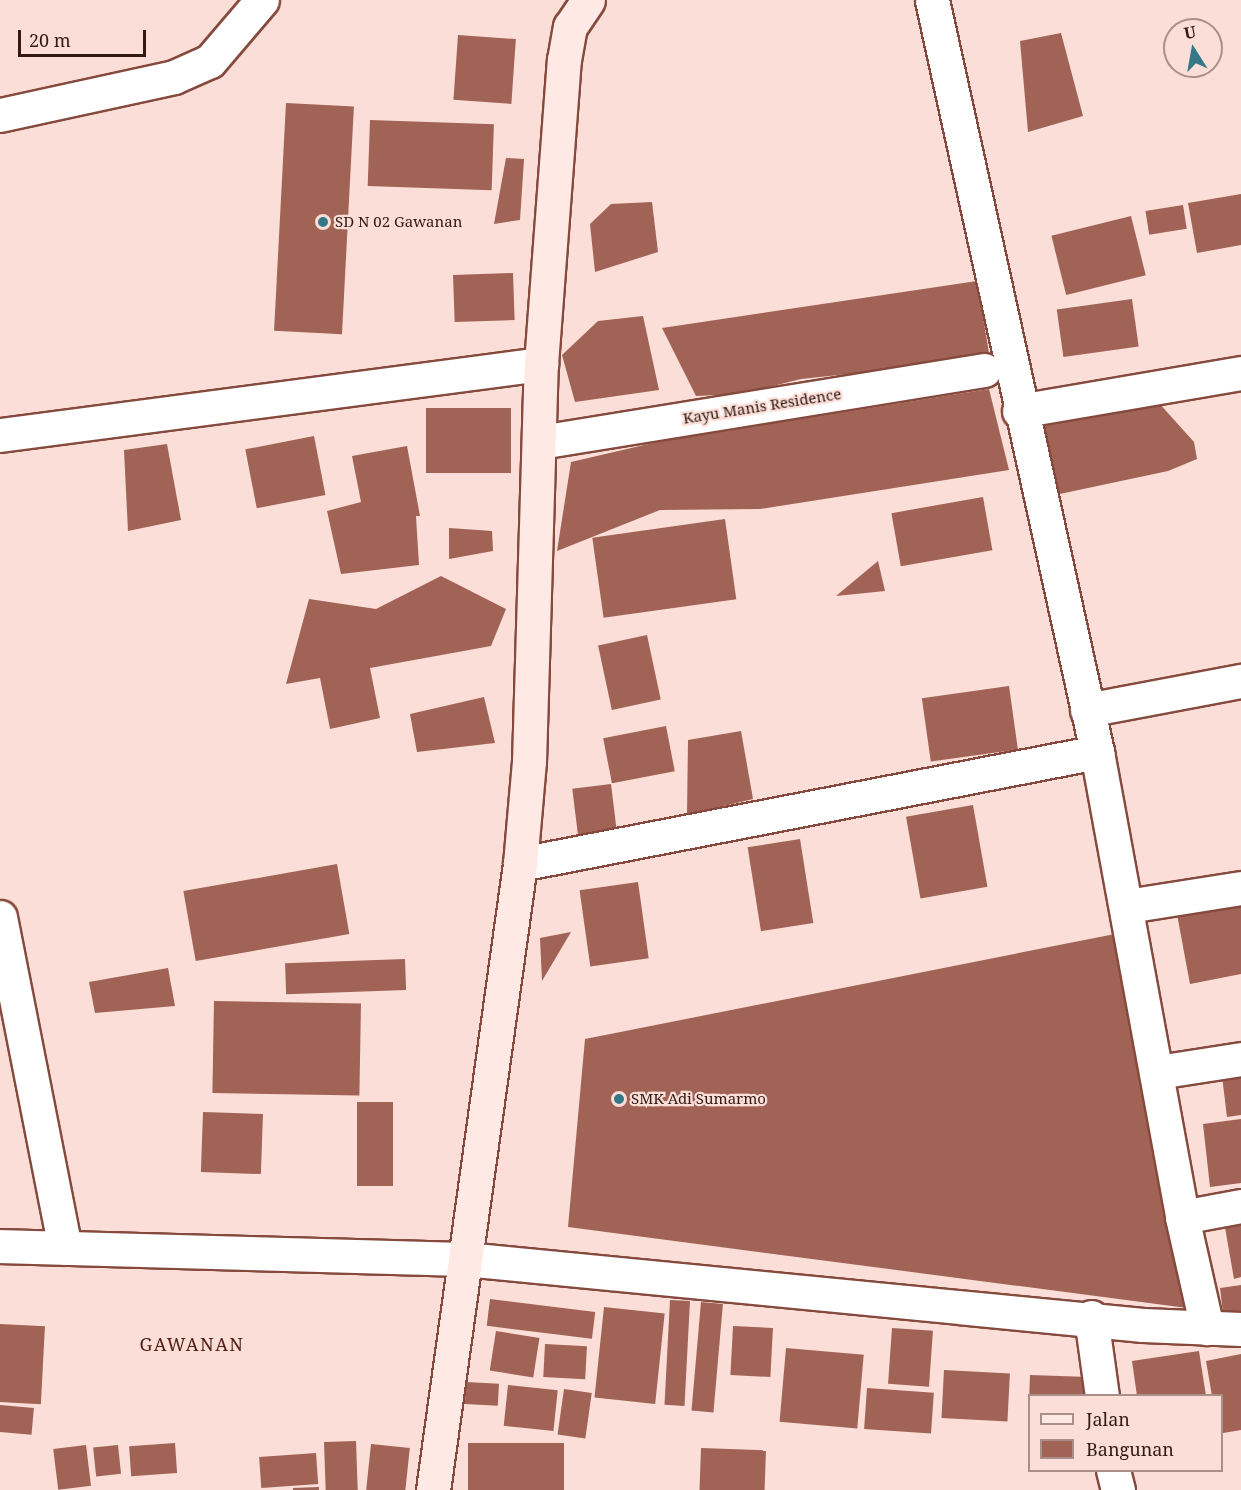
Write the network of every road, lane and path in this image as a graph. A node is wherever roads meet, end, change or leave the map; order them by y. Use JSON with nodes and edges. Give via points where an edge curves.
{"nodes":[{"id":1,"x":262,"y":0,"type":"edge"},
{"id":2,"x":932,"y":0,"type":"edge"},
{"id":3,"x":579,"y":1,"type":"edge"},
{"id":4,"x":0,"y":115,"type":"edge"},
{"id":5,"x":541,"y":364,"type":"junction"},
{"id":6,"x":984,"y":370,"type":"dead end"},
{"id":7,"x":1241,"y":373,"type":"edge"},
{"id":8,"x":1019,"y":411,"type":"junction"},
{"id":9,"x":0,"y":435,"type":"edge"},
{"id":10,"x":540,"y":442,"type":"junction"},
{"id":11,"x":1241,"y":681,"type":"edge"},
{"id":12,"x":1087,"y":710,"type":"junction"},
{"id":13,"x":1097,"y":752,"type":"junction"},
{"id":14,"x":520,"y":864,"type":"junction"},
{"id":15,"x":1241,"y":888,"type":"edge"},
{"id":16,"x":1126,"y":906,"type":"junction"},
{"id":17,"x":0,"y":917,"type":"edge"},
{"id":18,"x":1241,"y":1059,"type":"edge"},
{"id":19,"x":1158,"y":1072,"type":"junction"},
{"id":20,"x":1241,"y":1206,"type":"edge"},
{"id":21,"x":1182,"y":1217,"type":"junction"},
{"id":22,"x":0,"y":1246,"type":"edge"},
{"id":23,"x":65,"y":1248,"type":"junction"},
{"id":24,"x":465,"y":1259,"type":"junction"},
{"id":25,"x":1091,"y":1317,"type":"junction"},
{"id":26,"x":1207,"y":1328,"type":"junction"},
{"id":27,"x":1241,"y":1329,"type":"edge"},
{"id":28,"x":1102,"y":1394,"type":"edge"},
{"id":29,"x":1114,"y":1472,"type":"edge"},
{"id":30,"x":433,"y":1490,"type":"edge"},
{"id":31,"x":1118,"y":1490,"type":"edge"}],
"edges":[{"from":1,"to":4,"type":"street","via":[[210,61],[174,77]]},
{"from":2,"to":8,"type":"street"},
{"from":3,"to":5,"type":"street","via":[[564,60]]},
{"from":5,"to":9,"type":"street"},
{"from":5,"to":10,"type":"street"},
{"from":6,"to":10,"type":"street","name":"Kayu Manis Residence"},
{"from":7,"to":8,"type":"street"},
{"from":8,"to":12,"type":"street"},
{"from":10,"to":14,"type":"street","via":[[529,762]]},
{"from":11,"to":12,"type":"street"},
{"from":12,"to":13,"type":"street"},
{"from":13,"to":14,"type":"street"},
{"from":13,"to":16,"type":"street"},
{"from":14,"to":24,"type":"street"},
{"from":15,"to":16,"type":"street"},
{"from":16,"to":19,"type":"street"},
{"from":17,"to":23,"type":"street"},
{"from":18,"to":19,"type":"street"},
{"from":19,"to":21,"type":"street"},
{"from":20,"to":21,"type":"street"},
{"from":21,"to":26,"type":"street"},
{"from":22,"to":23,"type":"street"},
{"from":23,"to":24,"type":"street"},
{"from":24,"to":25,"type":"street"},
{"from":24,"to":30,"type":"street"},
{"from":25,"to":26,"type":"street","via":[[1143,1325]]},
{"from":25,"to":28,"type":"street"},
{"from":26,"to":27,"type":"street"},
{"from":29,"to":31,"type":"street"}]}
